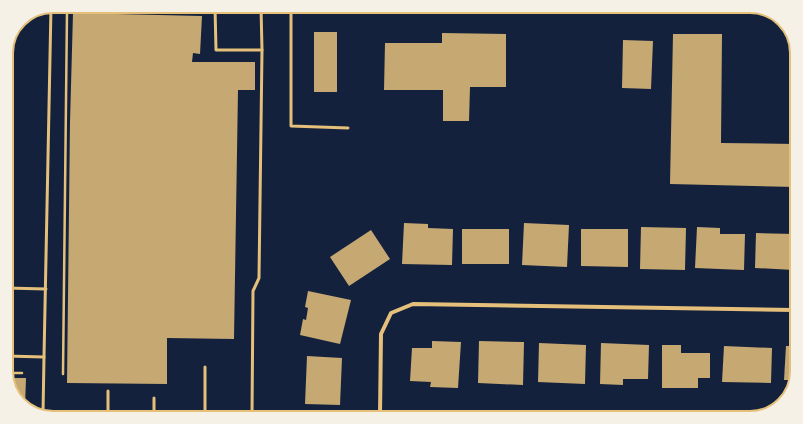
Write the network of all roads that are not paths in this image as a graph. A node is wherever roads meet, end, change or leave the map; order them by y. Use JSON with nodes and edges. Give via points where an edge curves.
{"nodes":[{"id":1,"x":51,"y":13,"type":"edge"},
{"id":2,"x":215,"y":13,"type":"edge"},
{"id":3,"x":262,"y":13,"type":"edge"},
{"id":4,"x":291,"y":13,"type":"edge"},
{"id":5,"x":262,"y":50,"type":"junction"},
{"id":6,"x":348,"y":128,"type":"dead end"},
{"id":7,"x":13,"y":288,"type":"edge"},
{"id":8,"x":46,"y":289,"type":"junction"},
{"id":9,"x":790,"y":310,"type":"edge"},
{"id":10,"x":13,"y":356,"type":"edge"},
{"id":11,"x":44,"y":356,"type":"junction"},
{"id":12,"x":205,"y":368,"type":"dead end"},
{"id":13,"x":108,"y":391,"type":"dead end"},
{"id":14,"x":154,"y":398,"type":"dead end"},
{"id":15,"x":43,"y":410,"type":"edge"},
{"id":16,"x":108,"y":411,"type":"edge"},
{"id":17,"x":154,"y":411,"type":"edge"},
{"id":18,"x":205,"y":411,"type":"edge"},
{"id":19,"x":252,"y":411,"type":"edge"},
{"id":20,"x":380,"y":411,"type":"edge"}],
"edges":[{"from":1,"to":8,"type":"lane"},
{"from":2,"to":5,"type":"lane","via":[[216,50]]},
{"from":3,"to":5,"type":"lane"},
{"from":4,"to":6,"type":"lane","via":[[290,126]]},
{"from":5,"to":19,"type":"lane","via":[[259,278],[253,291]]},
{"from":7,"to":8,"type":"lane"},
{"from":8,"to":11,"type":"lane"},
{"from":9,"to":20,"type":"street","via":[[413,304],[391,313],[381,334]]},
{"from":10,"to":11,"type":"lane"},
{"from":11,"to":15,"type":"lane"},
{"from":12,"to":18,"type":"lane"},
{"from":13,"to":16,"type":"lane"},
{"from":14,"to":17,"type":"lane"}]}
